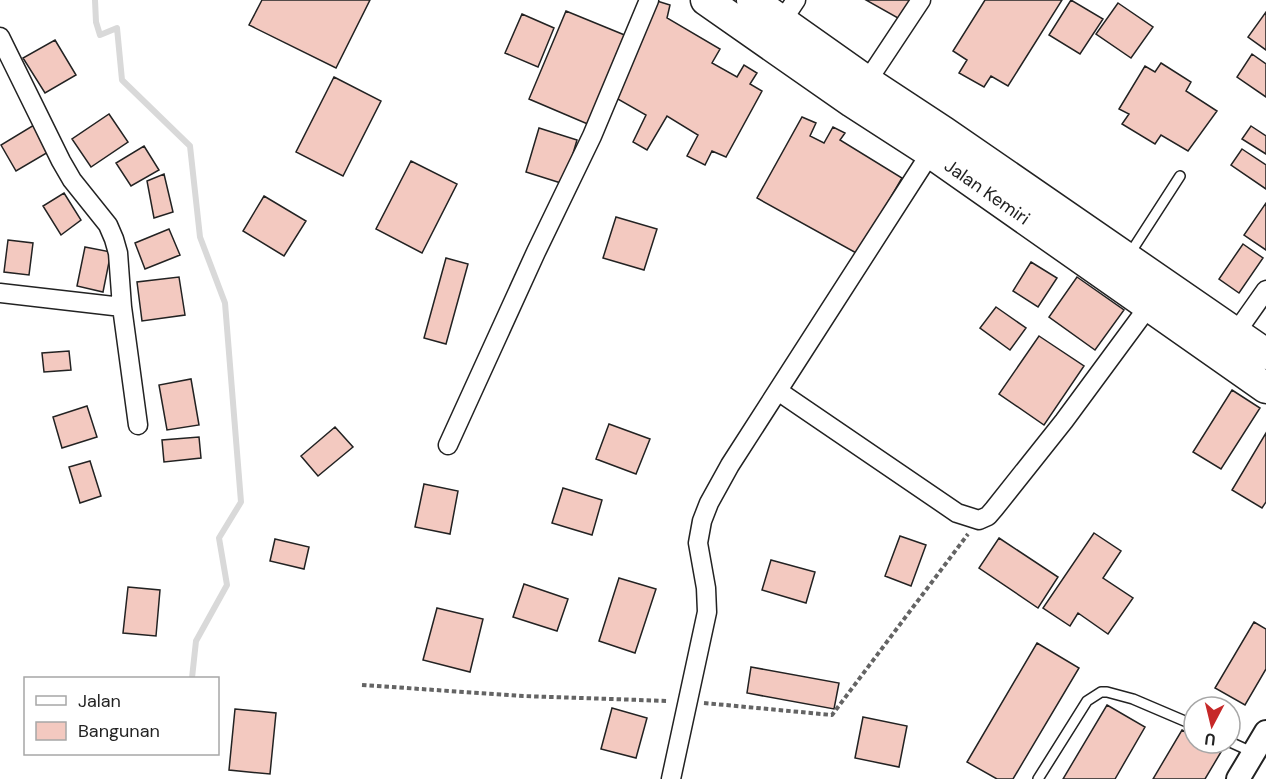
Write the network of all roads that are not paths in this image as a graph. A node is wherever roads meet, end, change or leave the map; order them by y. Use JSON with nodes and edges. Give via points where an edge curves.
{"nodes":[{"id":1,"x":649,"y":0,"type":"edge"},
{"id":2,"x":706,"y":0,"type":"edge"},
{"id":3,"x":752,"y":0,"type":"edge"},
{"id":4,"x":921,"y":0,"type":"edge"},
{"id":5,"x":789,"y":11,"type":"edge"},
{"id":6,"x":0,"y":37,"type":"edge"},
{"id":7,"x":860,"y":92,"type":"junction"},
{"id":8,"x":938,"y":143,"type":"junction"},
{"id":9,"x":1180,"y":176,"type":"dead end"},
{"id":10,"x":1126,"y":259,"type":"junction"},
{"id":11,"x":1266,"y":290,"type":"edge"},
{"id":12,"x":0,"y":293,"type":"edge"},
{"id":13,"x":1157,"y":295,"type":"junction"},
{"id":14,"x":122,"y":307,"type":"junction"},
{"id":15,"x":1228,"y":343,"type":"junction"},
{"id":16,"x":1266,"y":354,"type":"edge"},
{"id":17,"x":1266,"y":388,"type":"edge"},
{"id":18,"x":778,"y":391,"type":"junction"},
{"id":19,"x":138,"y":425,"type":"dead end"},
{"id":20,"x":448,"y":445,"type":"dead end"},
{"id":21,"x":1182,"y":720,"type":"edge"},
{"id":22,"x":1266,"y":732,"type":"edge"},
{"id":23,"x":1242,"y":747,"type":"edge"},
{"id":24,"x":1254,"y":752,"type":"junction"},
{"id":25,"x":671,"y":779,"type":"edge"},
{"id":26,"x":1038,"y":779,"type":"edge"},
{"id":27,"x":1238,"y":779,"type":"edge"}],
"edges":[{"from":1,"to":20,"type":"street","via":[[592,136]]},
{"from":2,"to":7,"type":"highway","name":"Jalan Kemiri"},
{"from":3,"to":5,"type":"highway","name":"Jalan Kemiri"},
{"from":4,"to":7,"type":"street"},
{"from":5,"to":7,"type":"highway","name":"Jalan Kemiri"},
{"from":6,"to":14,"type":"street","via":[[60,161],[108,225],[114,239]]},
{"from":7,"to":8,"type":"highway","name":"Jalan Kemiri"},
{"from":8,"to":10,"type":"highway","name":"Jalan Kemiri"},
{"from":8,"to":13,"type":"highway","name":"Jalan Kemiri"},
{"from":8,"to":18,"type":"street"},
{"from":9,"to":10,"type":"lane"},
{"from":10,"to":13,"type":"highway","name":"Jalan Kemiri"},
{"from":11,"to":15,"type":"street"},
{"from":12,"to":14,"type":"street"},
{"from":13,"to":15,"type":"highway","name":"Jalan Kemiri"},
{"from":13,"to":18,"type":"street","via":[[1064,421],[988,516],[979,520],[957,513]]},
{"from":14,"to":19,"type":"street"},
{"from":15,"to":16,"type":"highway","name":"Jalan Kemiri"},
{"from":15,"to":17,"type":"highway","name":"Jalan Kemiri"},
{"from":18,"to":25,"type":"street","via":[[730,465],[702,521],[698,543],[707,612]]},
{"from":21,"to":26,"type":"lane","via":[[1133,699],[1107,692],[1097,694],[1087,701]]},
{"from":22,"to":24,"type":"street"},
{"from":23,"to":24,"type":"lane"},
{"from":24,"to":27,"type":"street"}]}
